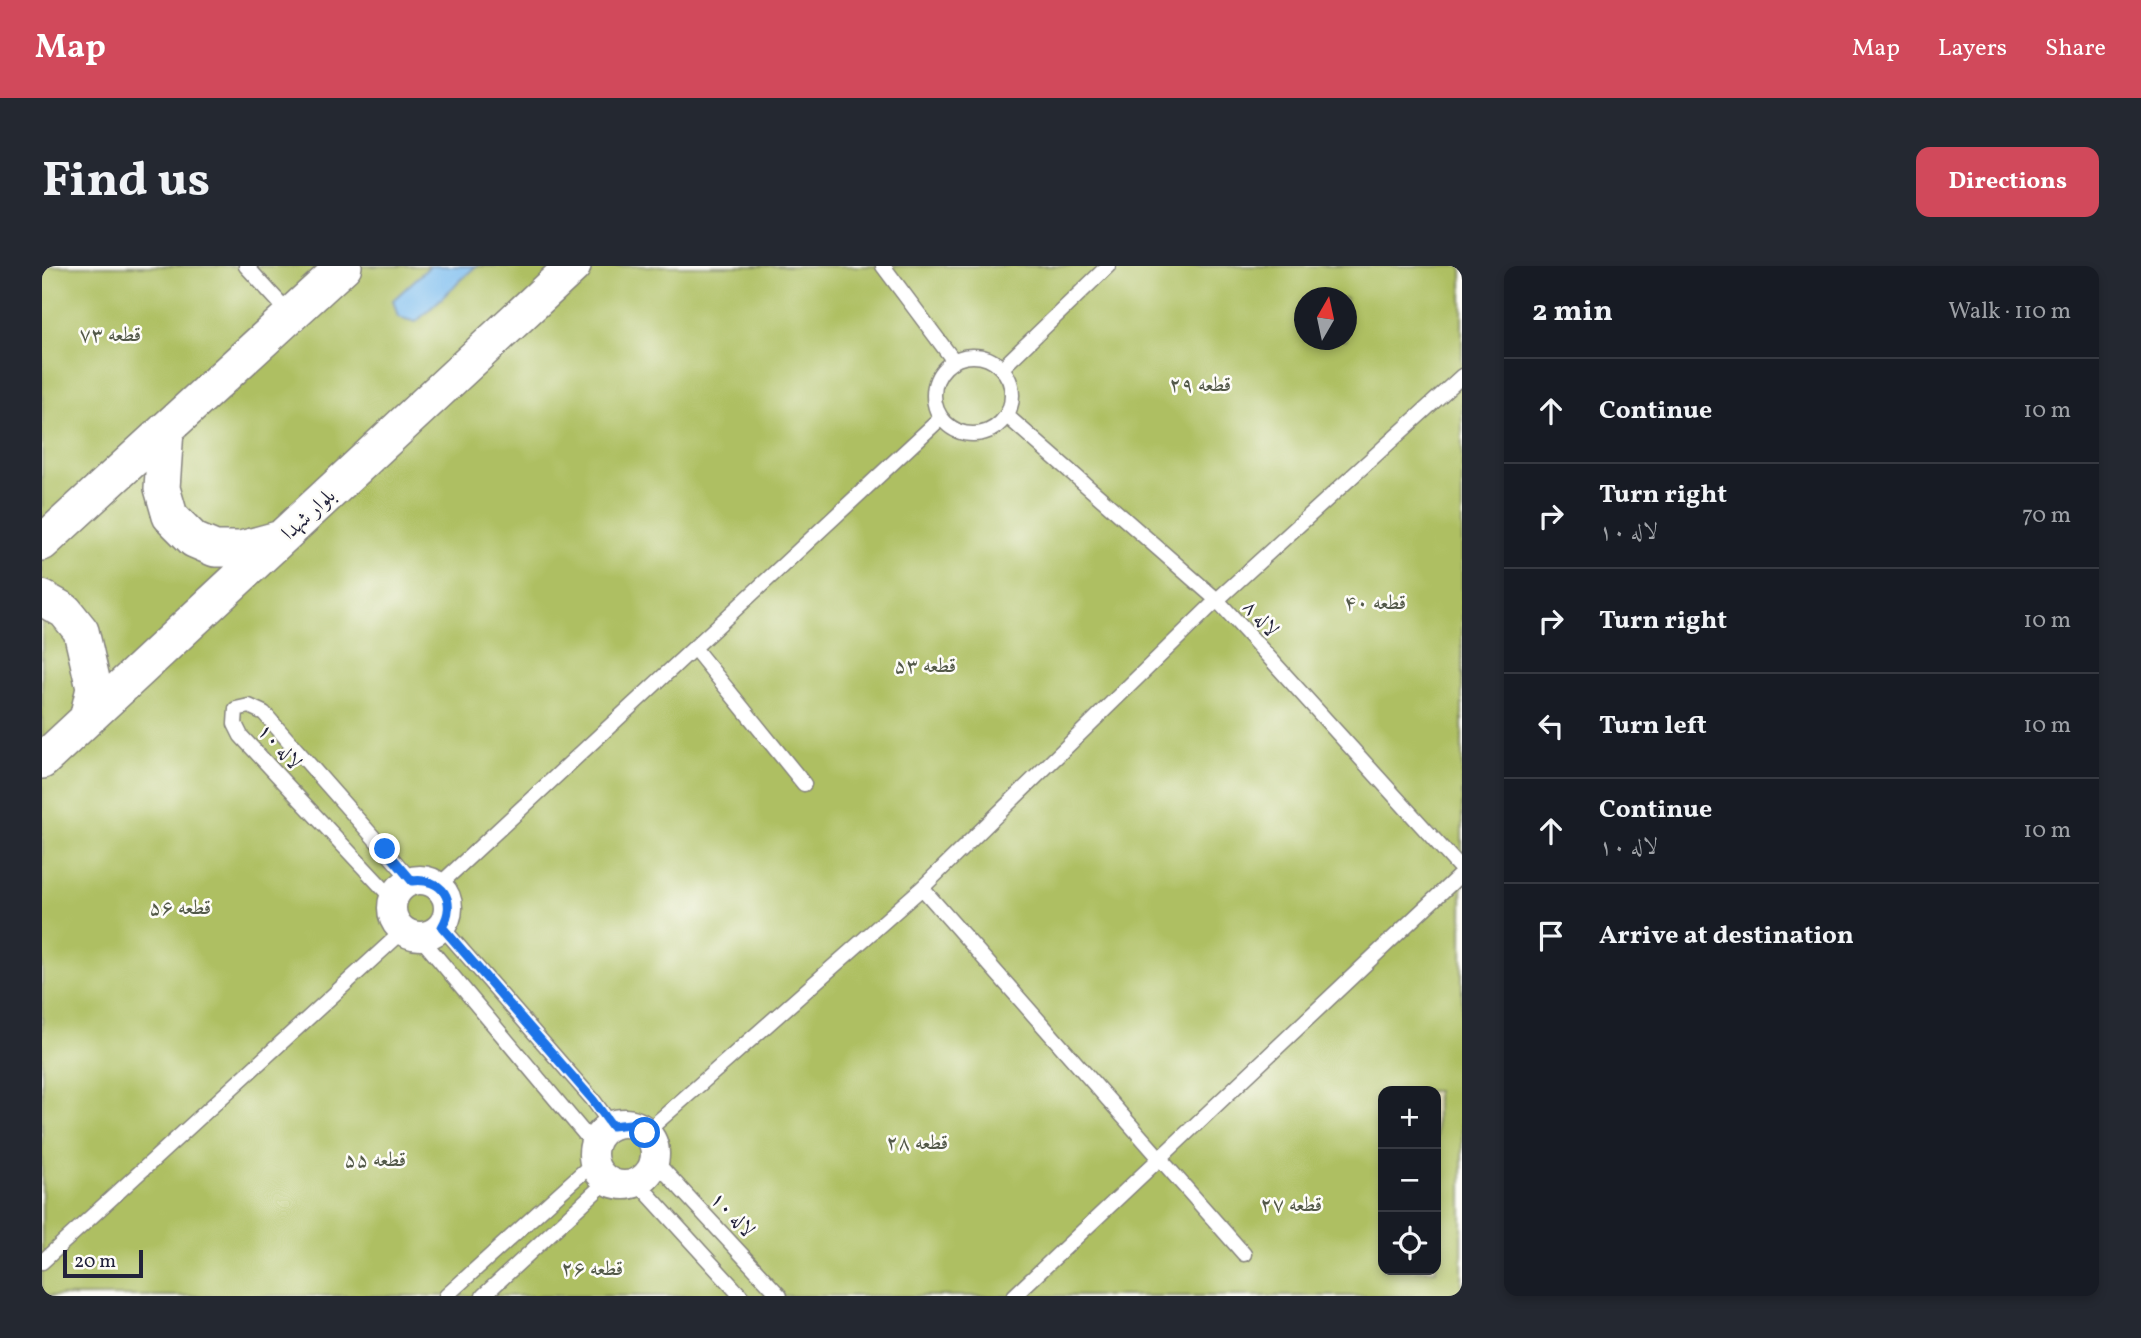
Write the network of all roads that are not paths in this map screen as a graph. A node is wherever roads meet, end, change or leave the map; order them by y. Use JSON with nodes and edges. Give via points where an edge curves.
{"nodes":[{"id":1,"x":246,"y":266,"type":"edge"},
{"id":2,"x":344,"y":266,"type":"edge"},
{"id":3,"x":573,"y":266,"type":"edge"},
{"id":4,"x":883,"y":266,"type":"edge"},
{"id":5,"x":1108,"y":266,"type":"edge"},
{"id":6,"x":291,"y":315,"type":"junction"},
{"id":7,"x":954,"y":361,"type":"junction"},
{"id":8,"x":1002,"y":368,"type":"junction"},
{"id":9,"x":1462,"y":376,"type":"edge"},
{"id":10,"x":1007,"y":416,"type":"junction"},
{"id":11,"x":941,"y":418,"type":"junction"},
{"id":12,"x":166,"y":429,"type":"junction"},
{"id":13,"x":282,"y":538,"type":"junction"},
{"id":14,"x":42,"y":543,"type":"edge"},
{"id":15,"x":42,"y":598,"type":"edge"},
{"id":16,"x":1217,"y":600,"type":"junction"},
{"id":17,"x":694,"y":648,"type":"junction"},
{"id":18,"x":87,"y":719,"type":"junction"},
{"id":19,"x":42,"y":761,"type":"edge"},
{"id":20,"x":804,"y":784,"type":"dead end"},
{"id":21,"x":1462,"y":872,"type":"edge"},
{"id":22,"x":922,"y":888,"type":"junction"},
{"id":23,"x":415,"y":889,"type":"junction"},
{"id":24,"x":422,"y":931,"type":"junction"},
{"id":25,"x":645,"y":1133,"type":"junction"},
{"id":26,"x":602,"y":1154,"type":"junction"},
{"id":27,"x":1160,"y":1159,"type":"junction"},
{"id":28,"x":654,"y":1160,"type":"junction"},
{"id":29,"x":637,"y":1182,"type":"junction"},
{"id":30,"x":1244,"y":1254,"type":"dead end"},
{"id":31,"x":42,"y":1262,"type":"edge"},
{"id":32,"x":446,"y":1296,"type":"edge"},
{"id":33,"x":483,"y":1296,"type":"edge"},
{"id":34,"x":741,"y":1296,"type":"edge"},
{"id":35,"x":780,"y":1296,"type":"edge"},
{"id":36,"x":1014,"y":1296,"type":"edge"}],
"edges":[{"from":1,"to":6,"type":"lane"},
{"from":2,"to":6,"type":"street"},
{"from":3,"to":13,"type":"street","name":"بلوار شهدا"},
{"from":4,"to":7,"type":"lane"},
{"from":5,"to":8,"type":"lane"},
{"from":6,"to":12,"type":"street"},
{"from":7,"to":8,"type":"lane","via":[[979,356]]},
{"from":7,"to":11,"type":"lane","via":[[937,380],[934,393]]},
{"from":8,"to":10,"type":"lane","via":[[1013,391]]},
{"from":9,"to":16,"type":"lane"},
{"from":10,"to":11,"type":"lane","via":[[987,432],[975,434],[950,427]]},
{"from":10,"to":16,"type":"lane","name":"لاله ۸"},
{"from":11,"to":17,"type":"lane"},
{"from":12,"to":13,"type":"street","via":[[162,488],[170,516],[194,540],[215,550],[242,549]]},
{"from":12,"to":14,"type":"street"},
{"from":13,"to":18,"type":"street","name":"بلوار شهدا"},
{"from":15,"to":18,"type":"street","via":[[65,611],[82,631],[94,688]]},
{"from":16,"to":21,"type":"lane","name":"لاله ۸"},
{"from":16,"to":22,"type":"lane"},
{"from":17,"to":20,"type":"lane"},
{"from":17,"to":23,"type":"lane"},
{"from":18,"to":19,"type":"street","name":"بلوار شهدا"},
{"from":21,"to":27,"type":"lane"},
{"from":22,"to":25,"type":"lane"},
{"from":22,"to":27,"type":"lane"},
{"from":23,"to":23,"type":"lane","name":"لاله ۱۰","via":[[264,713],[249,706],[236,709],[235,724],[241,736]]},
{"from":23,"to":24,"type":"street","via":[[393,917]]},
{"from":23,"to":24,"type":"street","via":[[448,901],[449,911]]},
{"from":24,"to":26,"type":"lane"},
{"from":24,"to":26,"type":"lane","via":[[593,1100]]},
{"from":24,"to":31,"type":"lane"},
{"from":25,"to":26,"type":"street","via":[[630,1124]]},
{"from":25,"to":28,"type":"street"},
{"from":26,"to":29,"type":"street","via":[[627,1185]]},
{"from":26,"to":32,"type":"lane"},
{"from":26,"to":33,"type":"lane"},
{"from":27,"to":30,"type":"lane"},
{"from":27,"to":36,"type":"lane"},
{"from":28,"to":29,"type":"street"},
{"from":28,"to":35,"type":"lane","name":"لاله ۱۰"},
{"from":29,"to":34,"type":"lane"}]}
